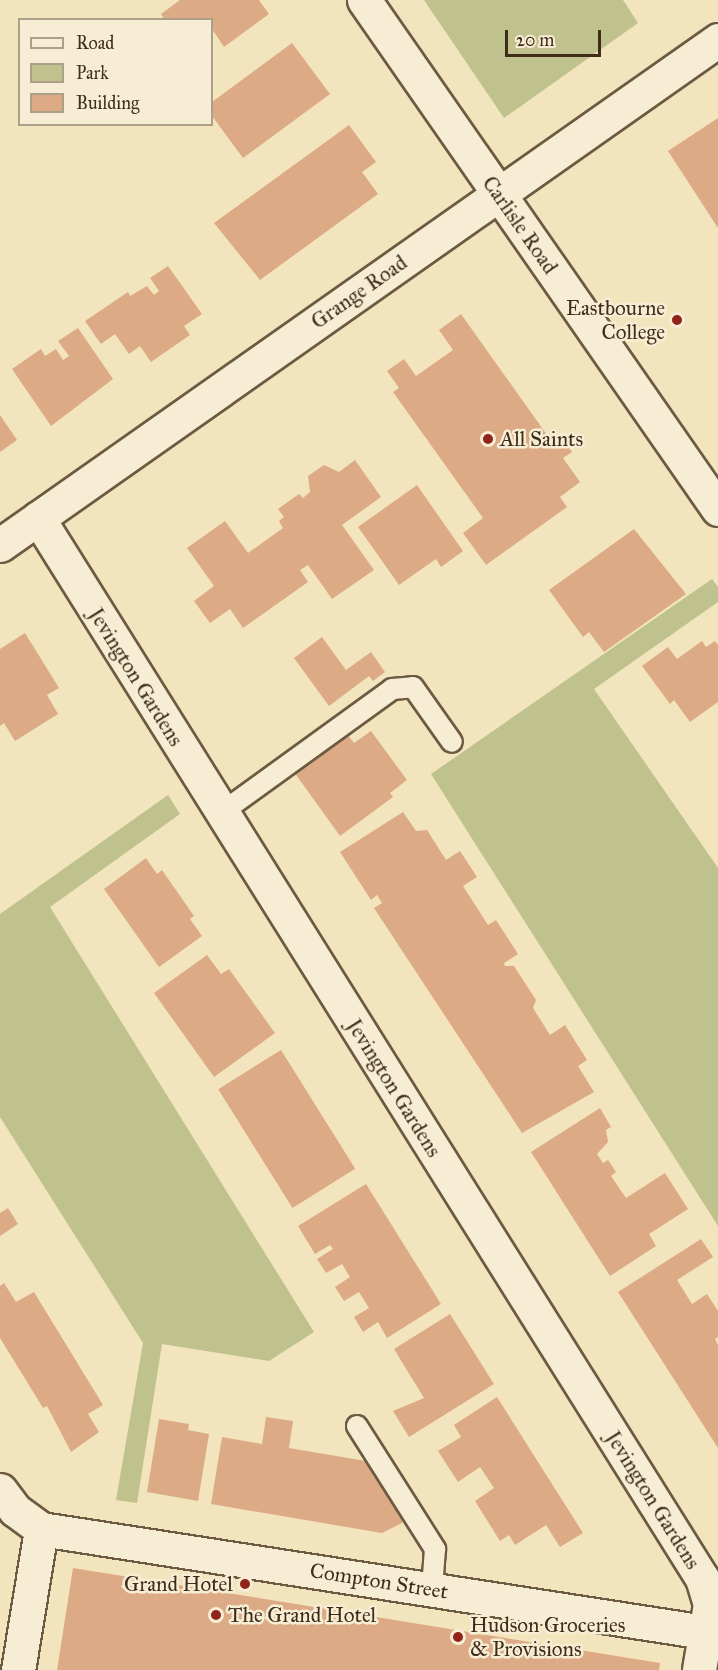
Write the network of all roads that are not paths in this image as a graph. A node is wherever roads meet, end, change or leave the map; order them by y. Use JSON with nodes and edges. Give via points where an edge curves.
{"nodes":[{"id":1,"x":364,"y":0,"type":"edge"},
{"id":2,"x":716,"y":46,"type":"edge"},
{"id":3,"x":499,"y":193,"type":"junction"},
{"id":4,"x":718,"y":509,"type":"edge"},
{"id":5,"x":38,"y":518,"type":"junction"},
{"id":6,"x":0,"y":545,"type":"edge"},
{"id":7,"x":452,"y":742,"type":"dead end"},
{"id":8,"x":221,"y":813,"type":"junction"},
{"id":9,"x":357,"y":1426,"type":"dead end"},
{"id":10,"x":0,"y":1490,"type":"edge"},
{"id":11,"x":41,"y":1529,"type":"junction"},
{"id":12,"x":432,"y":1590,"type":"junction"},
{"id":13,"x":711,"y":1633,"type":"edge"},
{"id":14,"x":18,"y":1670,"type":"edge"},
{"id":15,"x":699,"y":1670,"type":"edge"}],
"edges":[{"from":1,"to":3,"type":"street","name":"Carlisle Road"},
{"from":2,"to":3,"type":"street","name":"Grange Road"},
{"from":3,"to":4,"type":"street","name":"Carlisle Road"},
{"from":3,"to":5,"type":"street","name":"Grange Road"},
{"from":5,"to":6,"type":"street","name":"Grange Road"},
{"from":5,"to":8,"type":"street","name":"Jevington Gardens"},
{"from":7,"to":8,"type":"lane","via":[[413,687],[392,689]]},
{"from":8,"to":13,"type":"street","name":"Jevington Gardens","via":[[702,1578],[710,1604]]},
{"from":9,"to":12,"type":"lane","via":[[435,1549]]},
{"from":10,"to":11,"type":"street","via":[[15,1510]]},
{"from":11,"to":12,"type":"street","name":"Compton Street"},
{"from":11,"to":14,"type":"street"},
{"from":12,"to":13,"type":"street","name":"Compton Street"},
{"from":13,"to":15,"type":"street","name":"Jevington Gardens"}]}
